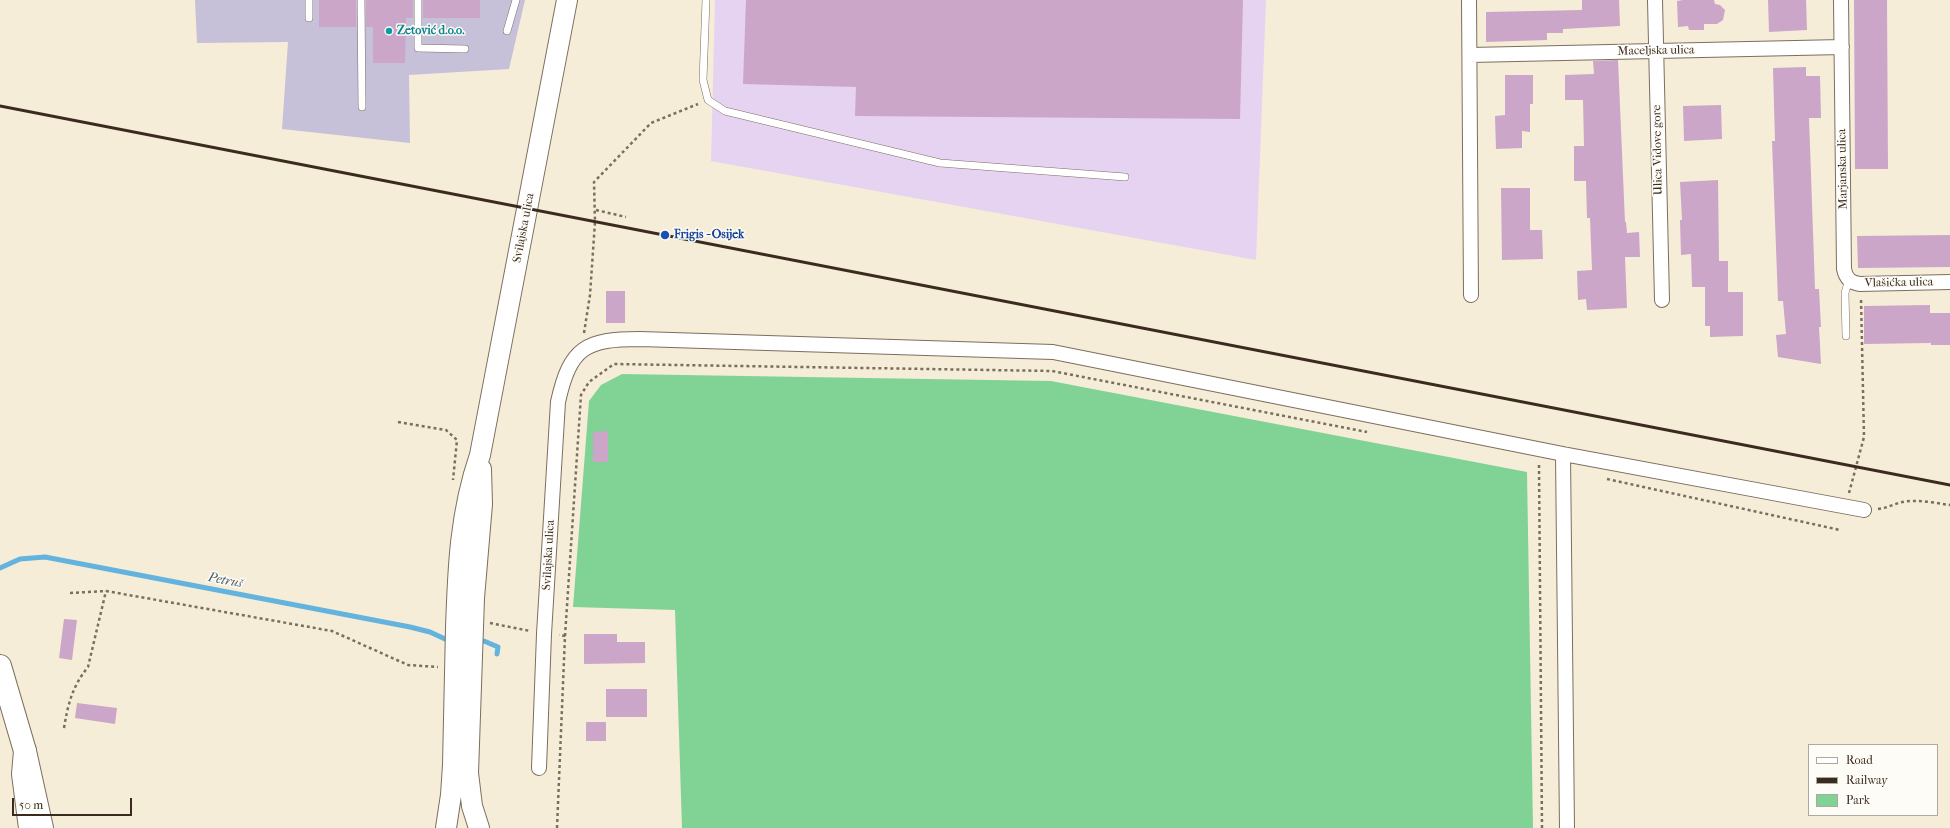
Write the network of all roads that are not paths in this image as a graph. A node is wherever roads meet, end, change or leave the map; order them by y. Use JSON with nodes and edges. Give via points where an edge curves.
{"nodes":[{"id":1,"x":310,"y":0,"type":"edge"},
{"id":2,"x":361,"y":0,"type":"edge"},
{"id":3,"x":418,"y":0,"type":"edge"},
{"id":4,"x":516,"y":0,"type":"edge"},
{"id":5,"x":567,"y":0,"type":"edge"},
{"id":6,"x":706,"y":0,"type":"edge"},
{"id":7,"x":1469,"y":0,"type":"edge"},
{"id":8,"x":1655,"y":0,"type":"edge"},
{"id":9,"x":1841,"y":0,"type":"edge"},
{"id":10,"x":309,"y":18,"type":"dead end"},
{"id":11,"x":507,"y":31,"type":"dead end"},
{"id":12,"x":1842,"y":47,"type":"junction"},
{"id":13,"x":465,"y":49,"type":"dead end"},
{"id":14,"x":1656,"y":51,"type":"junction"},
{"id":15,"x":1470,"y":55,"type":"junction"},
{"id":16,"x":362,"y":108,"type":"dead end"},
{"id":17,"x":1125,"y":177,"type":"dead end"},
{"id":18,"x":1854,"y":282,"type":"junction"},
{"id":19,"x":1950,"y":282,"type":"edge"},
{"id":20,"x":1471,"y":295,"type":"dead end"},
{"id":21,"x":1662,"y":300,"type":"dead end"},
{"id":22,"x":1846,"y":336,"type":"dead end"},
{"id":23,"x":1563,"y":454,"type":"junction"},
{"id":24,"x":480,"y":455,"type":"junction"},
{"id":25,"x":1864,"y":510,"type":"road end"},
{"id":26,"x":0,"y":666,"type":"edge"},
{"id":27,"x":25,"y":751,"type":"junction"},
{"id":28,"x":539,"y":768,"type":"dead end"},
{"id":29,"x":30,"y":828,"type":"edge"},
{"id":30,"x":42,"y":828,"type":"edge"},
{"id":31,"x":446,"y":828,"type":"edge"},
{"id":32,"x":478,"y":828,"type":"edge"},
{"id":33,"x":1567,"y":828,"type":"edge"}],
"edges":[{"from":1,"to":10,"type":"lane"},
{"from":2,"to":16,"type":"lane"},
{"from":3,"to":13,"type":"lane","via":[[418,48]]},
{"from":4,"to":11,"type":"lane"},
{"from":5,"to":24,"type":"main road","name":"Svilajska ulica"},
{"from":6,"to":17,"type":"lane","via":[[703,80],[708,100],[725,111],[940,163]]},
{"from":7,"to":15,"type":"street"},
{"from":8,"to":14,"type":"street","name":"Ulica Vidove gore"},
{"from":9,"to":12,"type":"street","name":"Marjanska ulica"},
{"from":12,"to":14,"type":"street","name":"Maceljska ulica"},
{"from":12,"to":18,"type":"street","name":"Marjanska ulica","via":[[1844,269]]},
{"from":14,"to":15,"type":"street","name":"Maceljska ulica"},
{"from":14,"to":21,"type":"street","name":"Ulica Vidove gore"},
{"from":15,"to":20,"type":"street"},
{"from":18,"to":19,"type":"street","name":"Vlašićka ulica"},
{"from":18,"to":22,"type":"lane","name":"Marjanska ulica","via":[[1845,293]]},
{"from":23,"to":25,"type":"street"},
{"from":23,"to":28,"type":"street","name":"Svilajska ulica","via":[[1053,352],[640,339],[598,342],[583,350],[570,364],[563,378],[558,402],[544,626]]},
{"from":23,"to":33,"type":"street"},
{"from":24,"to":31,"type":"main road","name":"Svilajska ulica","via":[[470,485],[461,536],[452,772]]},
{"from":24,"to":32,"type":"main road","name":"Svilajska ulica","via":[[482,504],[474,598],[468,773]]},
{"from":26,"to":27,"type":"main road"},
{"from":27,"to":29,"type":"main road","via":[[23,774]]},
{"from":27,"to":30,"type":"main road"}]}
